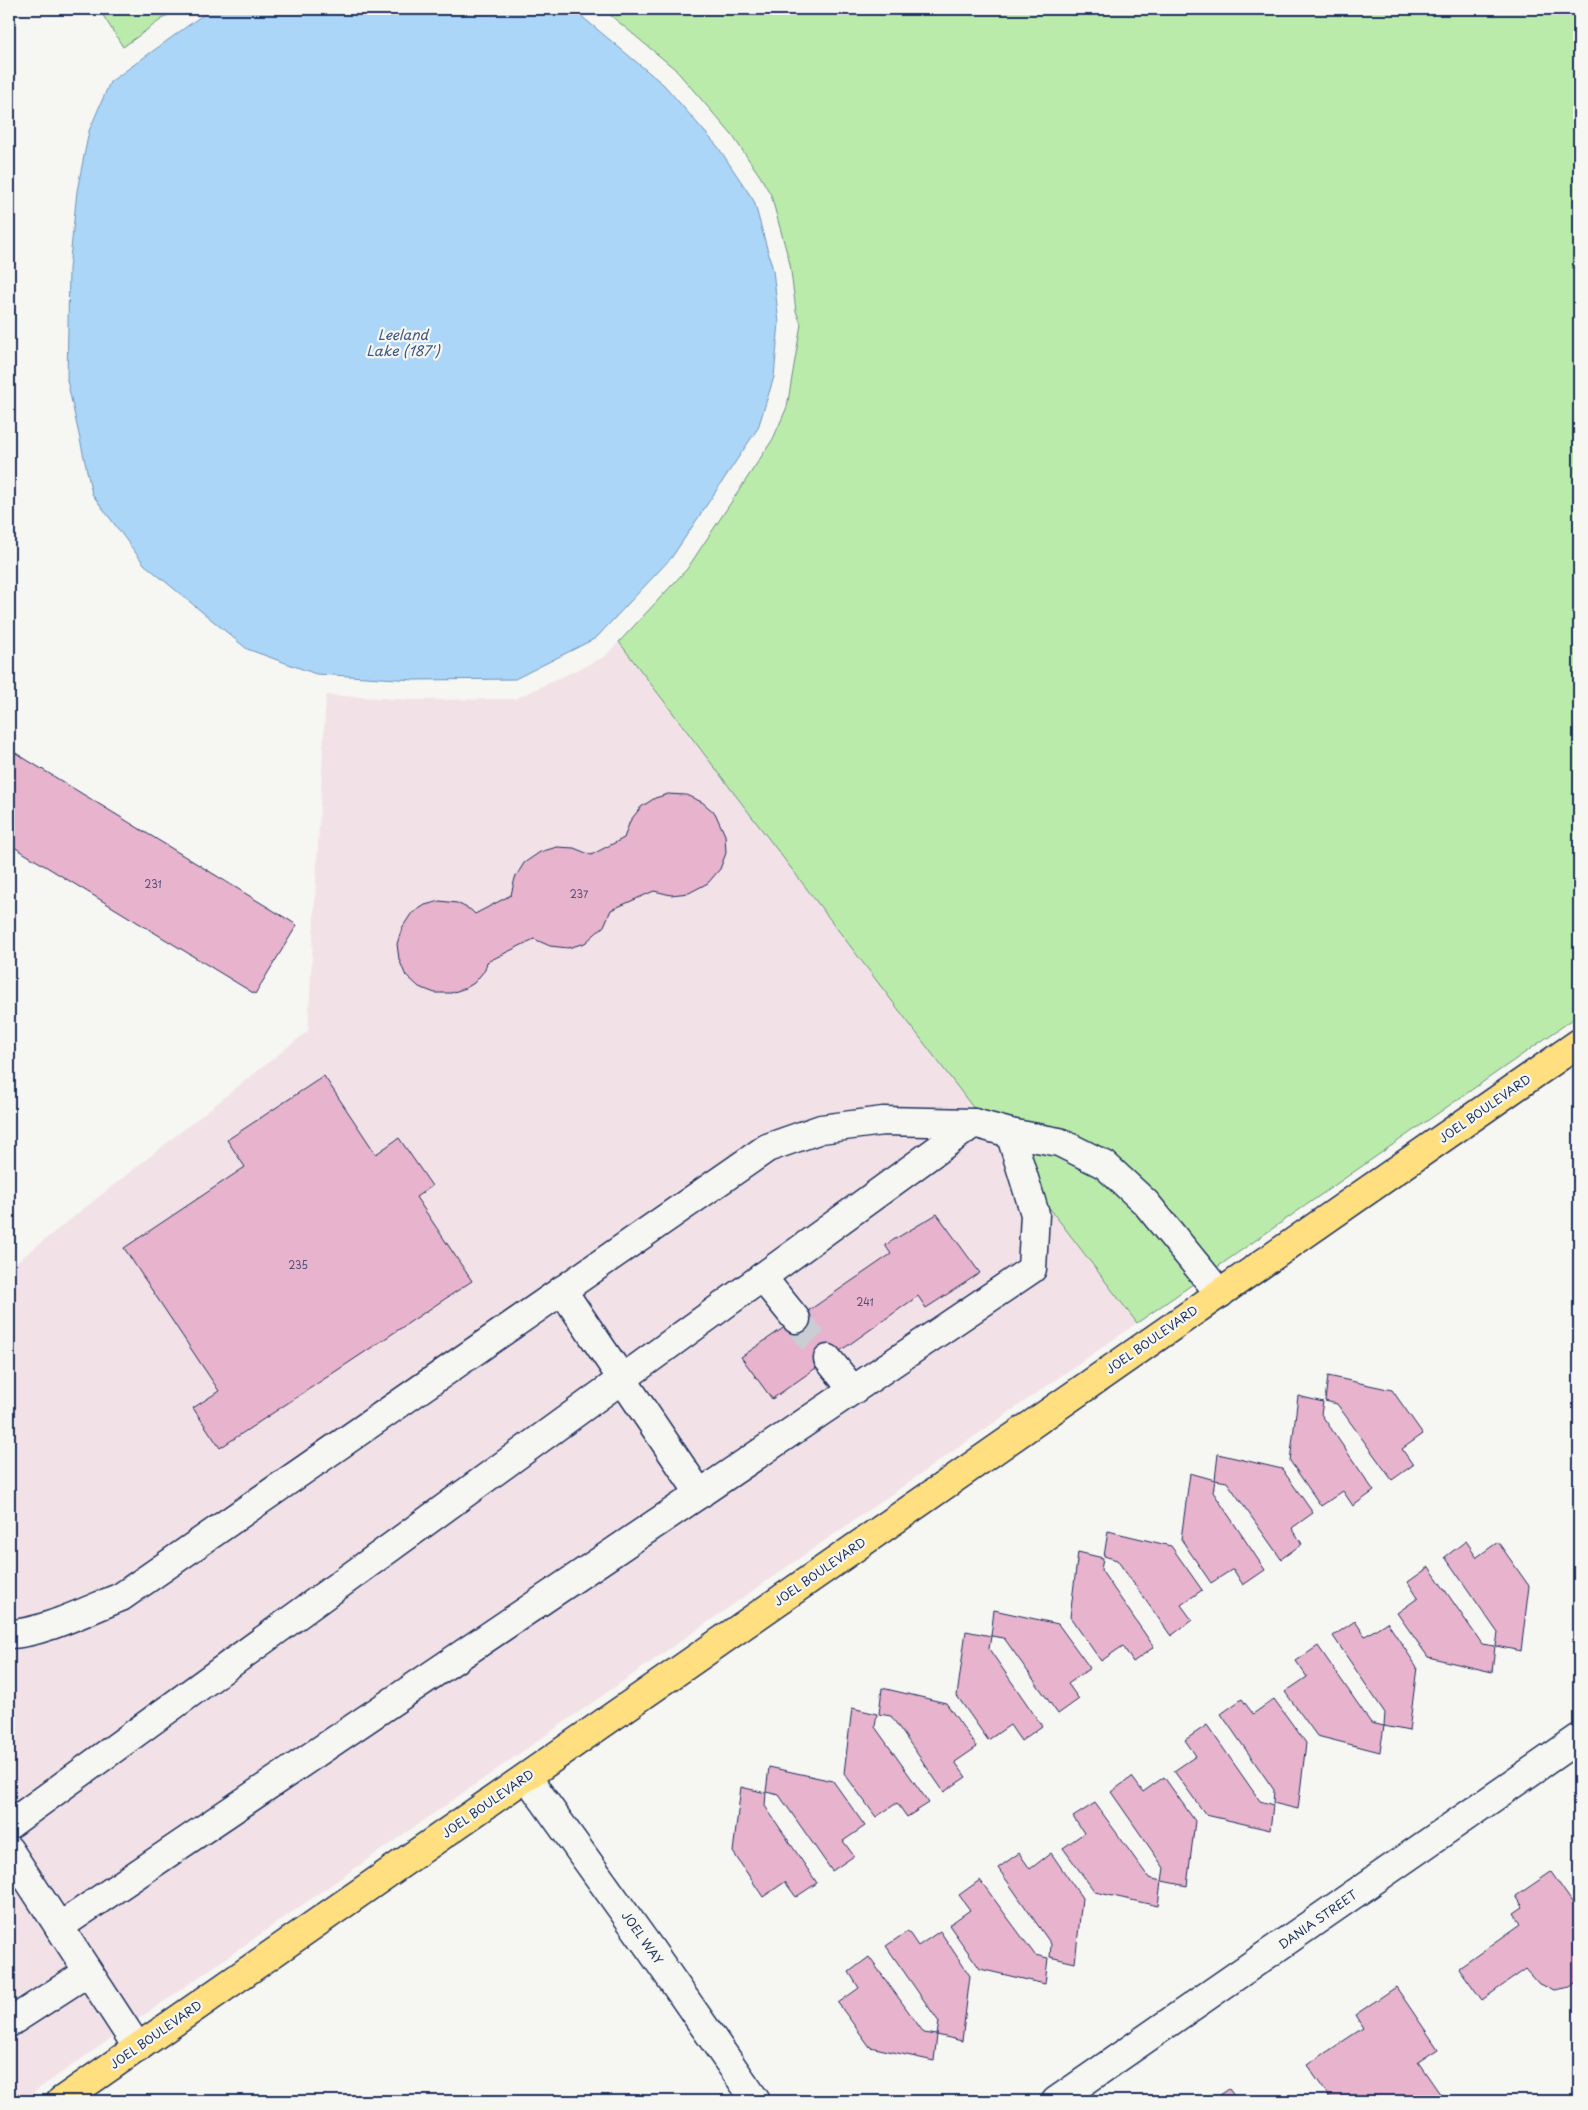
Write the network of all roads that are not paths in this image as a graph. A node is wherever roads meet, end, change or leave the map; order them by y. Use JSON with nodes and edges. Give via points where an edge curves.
{"nodes":[{"id":1,"x":1579,"y":1043,"type":"edge"},
{"id":2,"x":974,"y":1123,"type":"junction"},
{"id":3,"x":1010,"y":1133,"type":"junction"},
{"id":4,"x":762,"y":1277,"type":"junction"},
{"id":5,"x":562,"y":1290,"type":"junction"},
{"id":6,"x":1220,"y":1294,"type":"junction"},
{"id":7,"x":796,"y":1319,"type":"tunnel mouth"},
{"id":8,"x":828,"y":1360,"type":"tunnel mouth"},
{"id":9,"x":622,"y":1379,"type":"junction"},
{"id":10,"x":853,"y":1390,"type":"junction"},
{"id":11,"x":700,"y":1494,"type":"junction"},
{"id":12,"x":9,"y":1634,"type":"edge"},
{"id":13,"x":1579,"y":1738,"type":"edge"},
{"id":14,"x":527,"y":1777,"type":"junction"},
{"id":15,"x":9,"y":1825,"type":"edge"},
{"id":16,"x":9,"y":1850,"type":"edge"},
{"id":17,"x":59,"y":1927,"type":"junction"},
{"id":18,"x":88,"y":1972,"type":"junction"},
{"id":19,"x":9,"y":2023,"type":"edge"},
{"id":20,"x":138,"y":2048,"type":"junction"},
{"id":21,"x":61,"y":2101,"type":"edge"},
{"id":22,"x":756,"y":2101,"type":"edge"},
{"id":23,"x":1056,"y":2101,"type":"edge"}],
"edges":[{"from":1,"to":6,"type":"main road","name":"JOEL BOULEVARD"},
{"from":2,"to":3,"type":"street"},
{"from":2,"to":4,"type":"street"},
{"from":2,"to":5,"type":"street","via":[[883,1121],[821,1130],[767,1148]]},
{"from":3,"to":6,"type":"street","via":[[1059,1142],[1106,1165],[1146,1203]]},
{"from":3,"to":10,"type":"street","via":[[1035,1214],[1032,1268]]},
{"from":4,"to":7,"type":"street"},
{"from":4,"to":9,"type":"street"},
{"from":5,"to":9,"type":"street"},
{"from":5,"to":12,"type":"street","via":[[120,1597],[46,1626]]},
{"from":6,"to":14,"type":"main road","name":"JOEL BOULEVARD"},
{"from":8,"to":10,"type":"street"},
{"from":9,"to":11,"type":"street"},
{"from":9,"to":15,"type":"street"},
{"from":10,"to":11,"type":"street"},
{"from":11,"to":17,"type":"street"},
{"from":13,"to":23,"type":"street","name":"DANIA STREET"},
{"from":14,"to":20,"type":"main road","name":"JOEL BOULEVARD"},
{"from":14,"to":22,"type":"street","name":"JOEL WAY"},
{"from":16,"to":17,"type":"street"},
{"from":17,"to":18,"type":"street"},
{"from":18,"to":19,"type":"street"},
{"from":18,"to":20,"type":"street"},
{"from":20,"to":21,"type":"main road","name":"JOEL BOULEVARD"}]}
